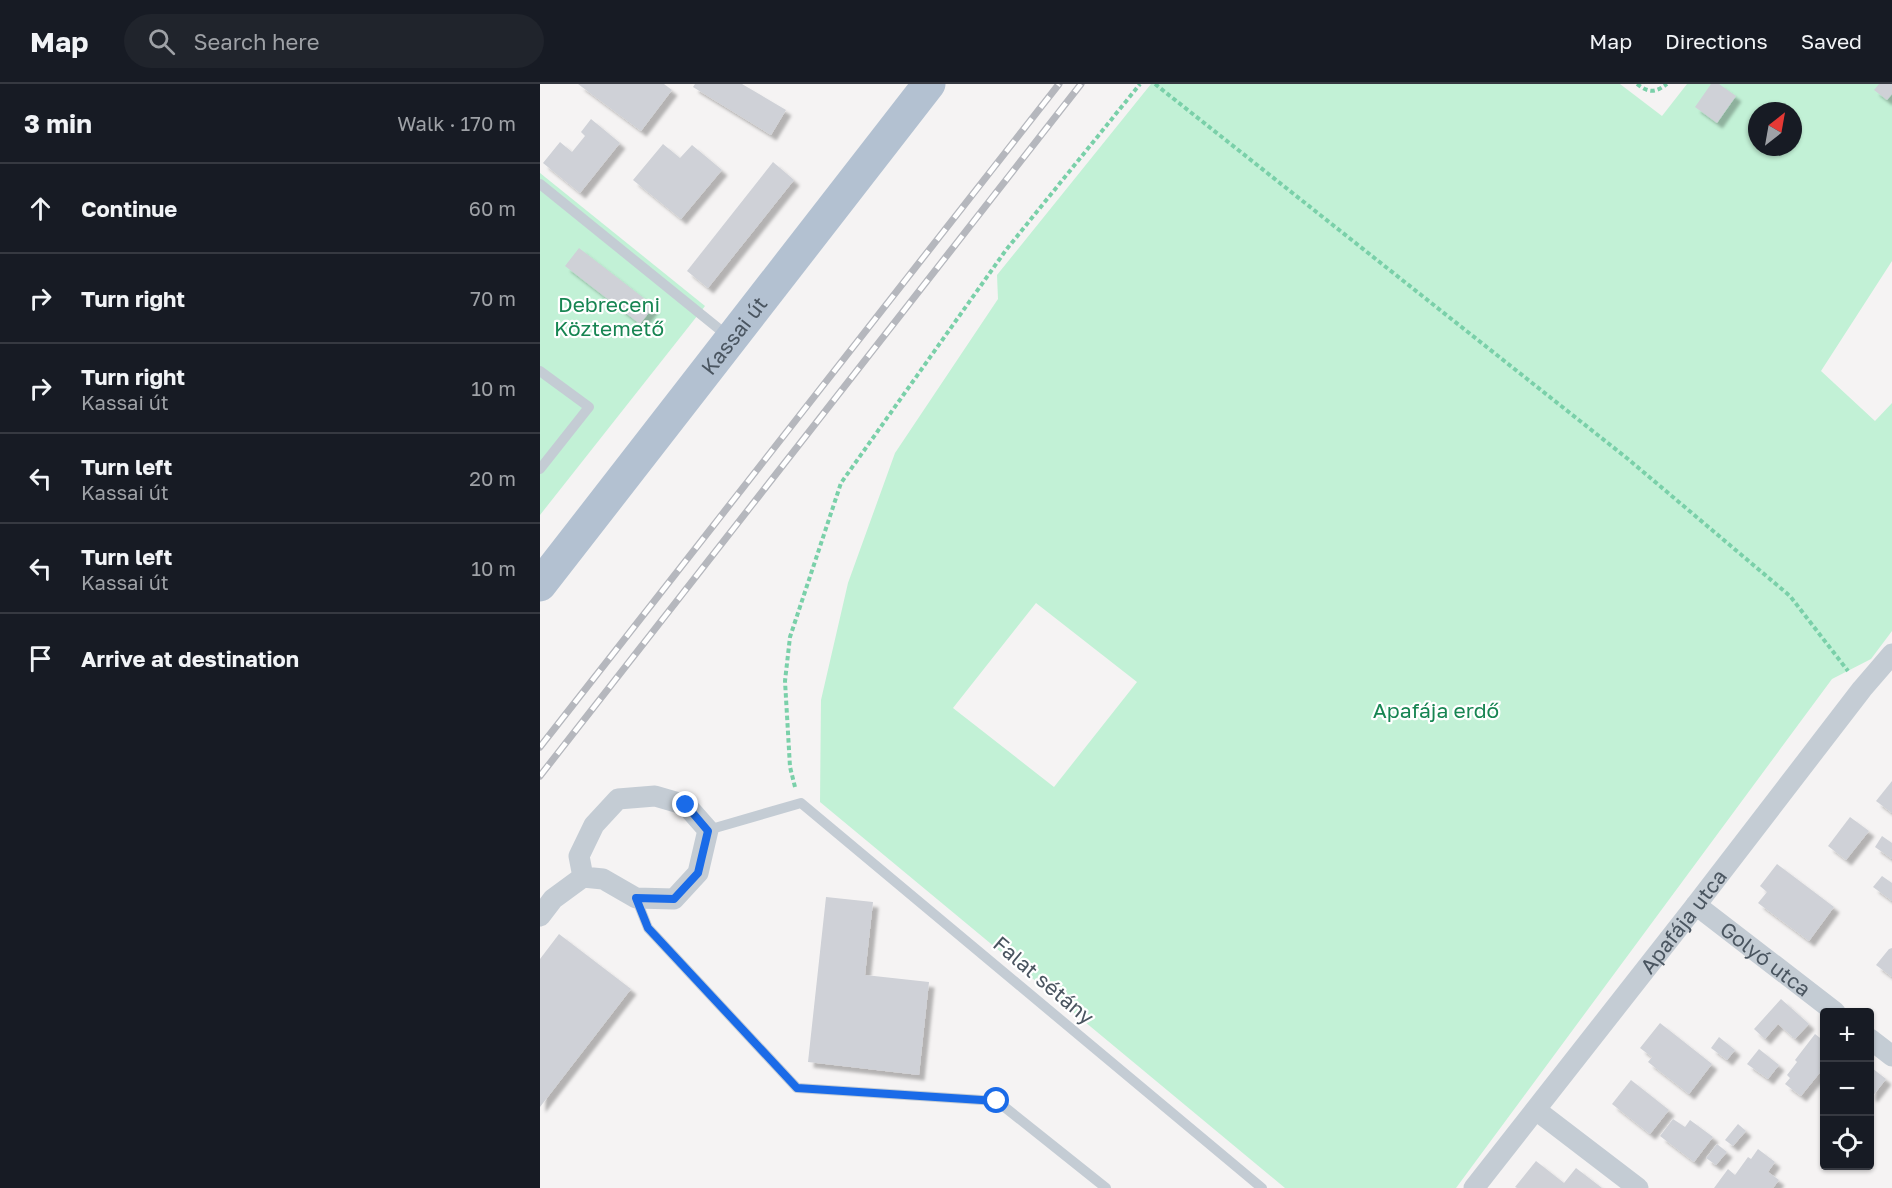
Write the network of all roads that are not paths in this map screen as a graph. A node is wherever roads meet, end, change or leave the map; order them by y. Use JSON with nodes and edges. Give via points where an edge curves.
{"nodes":[{"id":1,"x":929,"y":84,"type":"edge"},
{"id":2,"x":540,"y":184,"type":"edge"},
{"id":3,"x":731,"y":339,"type":"junction"},
{"id":4,"x":540,"y":371,"type":"edge"},
{"id":5,"x":540,"y":469,"type":"edge"},
{"id":6,"x":540,"y":585,"type":"edge"},
{"id":7,"x":1892,"y":654,"type":"edge"},
{"id":8,"x":708,"y":831,"type":"junction"},
{"id":9,"x":583,"y":877,"type":"junction"},
{"id":10,"x":636,"y":898,"type":"junction"},
{"id":11,"x":1696,"y":905,"type":"junction"},
{"id":12,"x":540,"y":916,"type":"edge"},
{"id":13,"x":1830,"y":1008,"type":"edge"},
{"id":14,"x":1874,"y":1043,"type":"edge"},
{"id":15,"x":1892,"y":1056,"type":"edge"},
{"id":16,"x":1536,"y":1110,"type":"junction"},
{"id":17,"x":1106,"y":1188,"type":"edge"},
{"id":18,"x":1262,"y":1188,"type":"edge"},
{"id":19,"x":1474,"y":1188,"type":"edge"},
{"id":20,"x":1638,"y":1188,"type":"edge"}],
"edges":[{"from":1,"to":3,"type":"main road","name":"Kassai út"},
{"from":2,"to":3,"type":"lane"},
{"from":3,"to":6,"type":"main road","name":"Kassai út"},
{"from":4,"to":5,"type":"lane","via":[[589,407]]},
{"from":7,"to":11,"type":"street","name":"Apafája utca"},
{"from":8,"to":9,"type":"street","via":[[686,805],[655,796],[618,799],[594,825],[579,856]]},
{"from":8,"to":10,"type":"street","via":[[698,873],[674,899]]},
{"from":8,"to":18,"type":"lane","name":"Falat sétány","via":[[801,803]]},
{"from":9,"to":10,"type":"street","via":[[603,879]]},
{"from":9,"to":12,"type":"street","via":[[553,899]]},
{"from":10,"to":17,"type":"lane","via":[[648,928],[797,1088],[997,1101]]},
{"from":11,"to":13,"type":"street","name":"Golyó utca"},
{"from":11,"to":16,"type":"street","name":"Apafája utca"},
{"from":14,"to":15,"type":"street"},
{"from":16,"to":19,"type":"street","name":"Apafája utca"},
{"from":16,"to":20,"type":"street"}]}
